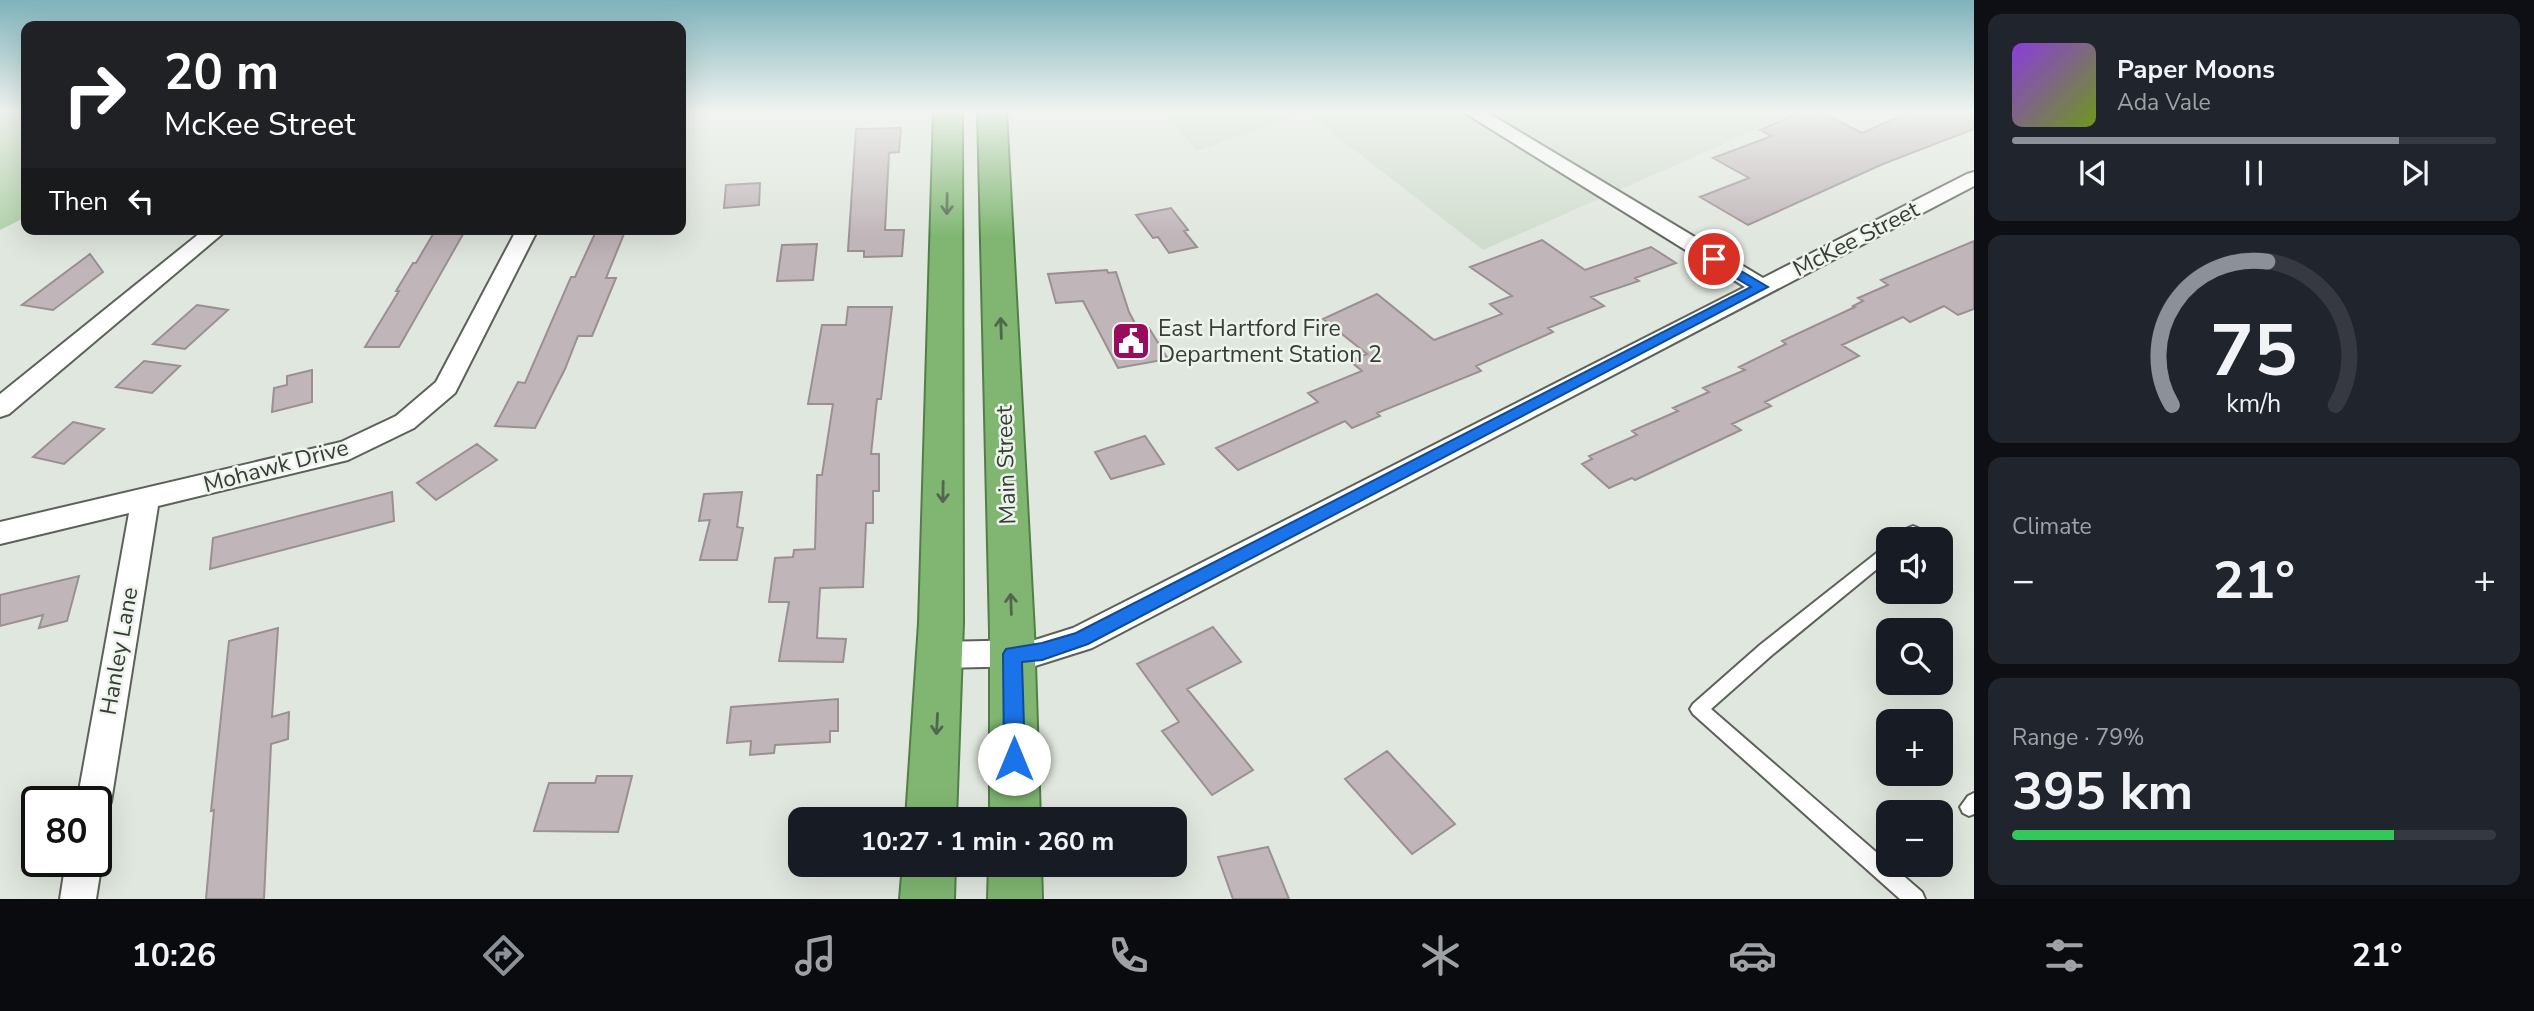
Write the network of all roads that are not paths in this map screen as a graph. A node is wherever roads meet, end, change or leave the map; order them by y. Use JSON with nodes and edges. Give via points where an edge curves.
{"nodes":[{"id":1,"x":948,"y":153,"type":"edge"},
{"id":2,"x":994,"y":153,"type":"edge"},
{"id":3,"x":1540,"y":153,"type":"edge"},
{"id":4,"x":1974,"y":178,"type":"edge"},
{"id":5,"x":211,"y":235,"type":"edge"},
{"id":6,"x":525,"y":235,"type":"edge"},
{"id":7,"x":1762,"y":287,"type":"junction"},
{"id":8,"x":1002,"y":371,"type":"junction"},
{"id":9,"x":945,"y":372,"type":"junction"},
{"id":10,"x":0,"y":408,"type":"edge"},
{"id":11,"x":145,"y":500,"type":"junction"},
{"id":12,"x":0,"y":533,"type":"edge"},
{"id":13,"x":1876,"y":562,"type":"edge"},
{"id":14,"x":1013,"y":654,"type":"junction"},
{"id":15,"x":940,"y":655,"type":"junction"},
{"id":16,"x":97,"y":786,"type":"edge"},
{"id":17,"x":933,"y":807,"type":"edge"},
{"id":18,"x":1014,"y":807,"type":"edge"},
{"id":19,"x":81,"y":877,"type":"edge"},
{"id":20,"x":928,"y":877,"type":"edge"},
{"id":21,"x":1015,"y":877,"type":"edge"},
{"id":22,"x":78,"y":899,"type":"edge"},
{"id":23,"x":927,"y":899,"type":"edge"},
{"id":24,"x":1015,"y":899,"type":"edge"},
{"id":25,"x":1915,"y":899,"type":"edge"}],
"edges":[{"from":1,"to":9,"type":"highway","one_way":true},
{"from":8,"to":2,"type":"highway","name":"Main Street","one_way":true},
{"from":3,"to":7,"type":"street"},
{"from":4,"to":7,"type":"street","name":"McKee Street"},
{"from":5,"to":10,"type":"street"},
{"from":6,"to":11,"type":"street","name":"Mohawk Drive","via":[[446,387],[405,422],[348,450]]},
{"from":7,"to":14,"type":"street","name":"McKee Street","via":[[1081,639],[1042,652]]},
{"from":8,"to":9,"type":"highway"},
{"from":14,"to":8,"type":"highway","name":"Main Street","one_way":true},
{"from":9,"to":15,"type":"highway","one_way":true},
{"from":11,"to":12,"type":"street","name":"Mohawk Drive"},
{"from":11,"to":16,"type":"street","name":"Hanley Lane"},
{"from":13,"to":25,"type":"lane","via":[[1699,709]]},
{"from":14,"to":15,"type":"street","name":"McKee Street"},
{"from":14,"to":18,"type":"highway","name":"Main Street"},
{"from":15,"to":17,"type":"highway","one_way":true},
{"from":19,"to":22,"type":"street"},
{"from":20,"to":23,"type":"highway"},
{"from":21,"to":24,"type":"highway"}]}
